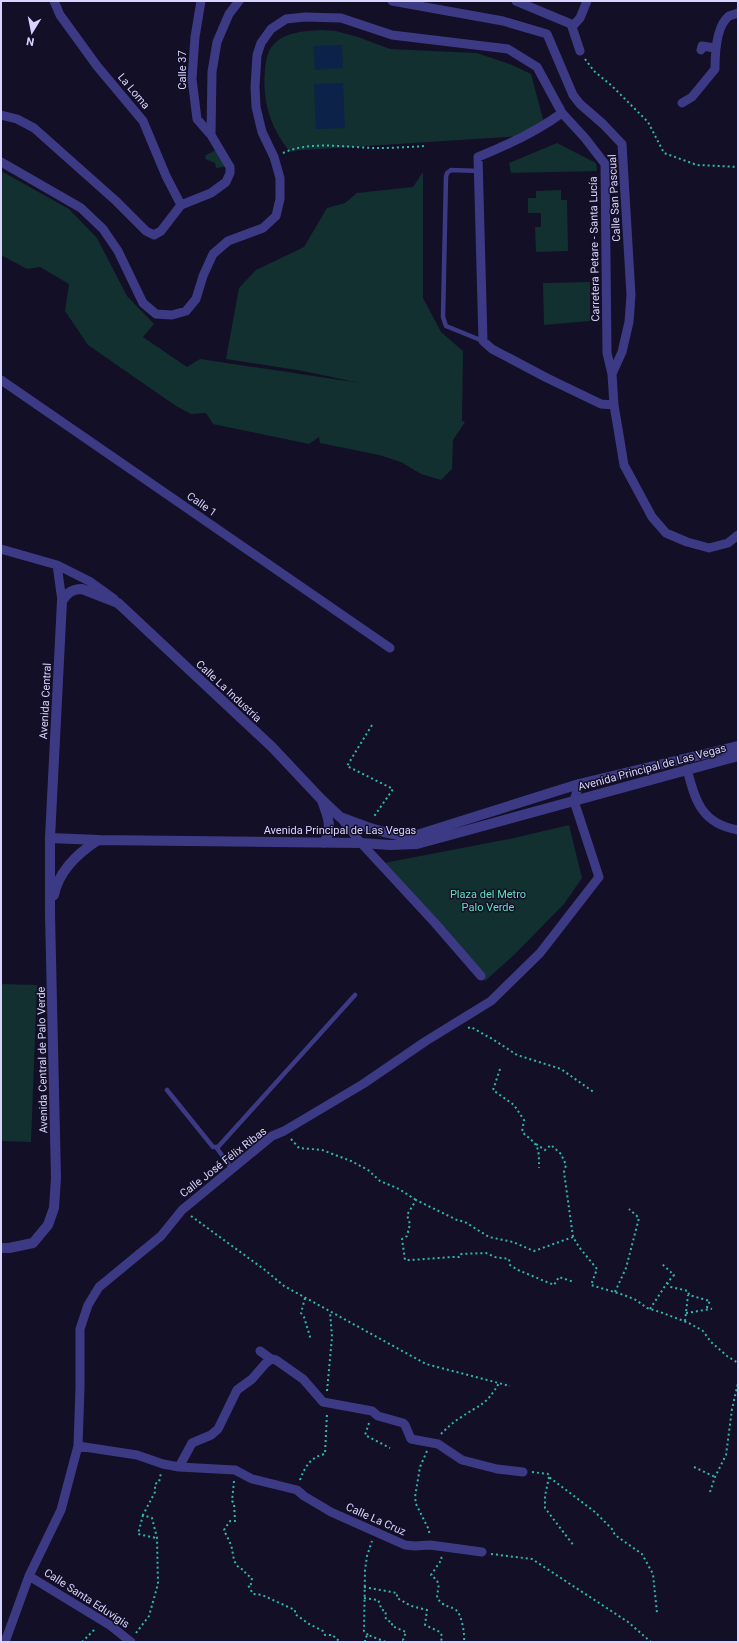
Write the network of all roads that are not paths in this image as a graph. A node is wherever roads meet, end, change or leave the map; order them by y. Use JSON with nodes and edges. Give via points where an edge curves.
{"nodes":[{"id":1,"x":54,"y":1,"type":"edge"},
{"id":2,"x":201,"y":1,"type":"edge"},
{"id":3,"x":239,"y":1,"type":"edge"},
{"id":4,"x":392,"y":1,"type":"edge"},
{"id":5,"x":516,"y":1,"type":"edge"},
{"id":6,"x":587,"y":1,"type":"edge"},
{"id":7,"x":738,"y":13,"type":"edge"},
{"id":8,"x":572,"y":28,"type":"junction"},
{"id":9,"x":715,"y":48,"type":"junction"},
{"id":10,"x":701,"y":50,"type":"dead end"},
{"id":11,"x":580,"y":51,"type":"road end"},
{"id":12,"x":682,"y":102,"type":"dead end"},
{"id":13,"x":562,"y":113,"type":"junction"},
{"id":14,"x":1,"y":115,"type":"edge"},
{"id":15,"x":210,"y":135,"type":"junction"},
{"id":16,"x":1,"y":162,"type":"edge"},
{"id":17,"x":478,"y":170,"type":"junction"},
{"id":18,"x":181,"y":205,"type":"junction"},
{"id":19,"x":483,"y":341,"type":"junction"},
{"id":20,"x":612,"y":374,"type":"junction"},
{"id":21,"x":1,"y":380,"type":"edge"},
{"id":22,"x":614,"y":405,"type":"junction"},
{"id":23,"x":738,"y":535,"type":"edge"},
{"id":24,"x":1,"y":549,"type":"edge"},
{"id":25,"x":57,"y":565,"type":"junction"},
{"id":26,"x":62,"y":600,"type":"junction"},
{"id":27,"x":118,"y":603,"type":"junction"},
{"id":28,"x":390,"y":648,"type":"dead end"},
{"id":29,"x":738,"y":746,"type":"edge"},
{"id":30,"x":738,"y":756,"type":"edge"},
{"id":31,"x":687,"y":769,"type":"junction"},
{"id":32,"x":579,"y":784,"type":"junction"},
{"id":33,"x":321,"y":800,"type":"junction"},
{"id":34,"x":574,"y":801,"type":"junction"},
{"id":35,"x":340,"y":817,"type":"junction"},
{"id":36,"x":738,"y":830,"type":"edge"},
{"id":37,"x":50,"y":838,"type":"junction"},
{"id":38,"x":98,"y":840,"type":"junction"},
{"id":39,"x":324,"y":843,"type":"junction"},
{"id":40,"x":361,"y":843,"type":"junction"},
{"id":41,"x":50,"y":914,"type":"junction"},
{"id":42,"x":481,"y":976,"type":"dead end"},
{"id":43,"x":355,"y":995,"type":"dead end"},
{"id":44,"x":167,"y":1090,"type":"dead end"},
{"id":45,"x":216,"y":1147,"type":"junction"},
{"id":46,"x":232,"y":1169,"type":"junction"},
{"id":47,"x":1,"y":1248,"type":"edge"},
{"id":48,"x":260,"y":1351,"type":"dead end"},
{"id":49,"x":271,"y":1359,"type":"junction"},
{"id":50,"x":78,"y":1446,"type":"junction"},
{"id":51,"x":179,"y":1468,"type":"junction"},
{"id":52,"x":523,"y":1472,"type":"road end"},
{"id":53,"x":482,"y":1552,"type":"road end"},
{"id":54,"x":29,"y":1576,"type":"junction"},
{"id":55,"x":4,"y":1639,"type":"edge"},
{"id":56,"x":130,"y":1641,"type":"edge"}],
"edges":[{"from":1,"to":18,"type":"street","name":"La Loma","via":[[60,15],[97,66],[143,121]]},
{"from":2,"to":15,"type":"street","name":"Calle 37","via":[[192,79],[197,119]]},
{"from":3,"to":15,"type":"street","via":[[229,14],[218,42],[212,72]]},
{"from":4,"to":20,"type":"street","name":"Calle San Pascual","via":[[503,21],[547,34],[573,95],[622,144],[631,295],[628,330]]},
{"from":5,"to":8,"type":"street","via":[[571,24]]},
{"from":6,"to":8,"type":"street","via":[[580,18]]},
{"from":7,"to":9,"type":"street","via":[[723,23]]},
{"from":8,"to":11,"type":"street"},
{"from":9,"to":10,"type":"street","via":[[702,46]]},
{"from":9,"to":12,"type":"street","via":[[715,69],[692,97]]},
{"from":13,"to":16,"type":"street","name":"Carretera Petare - Santa Lucía","via":[[537,67],[508,49],[392,35],[341,18],[286,19],[271,29],[261,43],[257,55],[256,106],[262,132],[274,157],[280,178],[280,199],[276,216],[263,228],[228,241],[213,254],[196,299],[186,311],[172,315],[156,314],[143,303],[118,250],[103,229],[81,208]]},
{"from":13,"to":17,"type":"street","via":[[521,139],[478,157]]},
{"from":13,"to":20,"type":"street","name":"Carretera Petare - Santa Lucía","via":[[605,164],[607,353]]},
{"from":14,"to":18,"type":"street","via":[[17,119],[34,128],[146,231],[154,235],[161,231]]},
{"from":15,"to":18,"type":"street","name":"Calle 37","via":[[230,167],[230,173],[226,182],[211,193]]},
{"from":17,"to":19,"type":"street"},
{"from":17,"to":19,"type":"lane","via":[[451,170],[446,177],[443,317],[446,326]]},
{"from":19,"to":22,"type":"street","via":[[492,349],[547,378],[601,404]]},
{"from":20,"to":22,"type":"street","name":"Carretera Petare - Santa Lucía"},
{"from":21,"to":28,"type":"street","name":"Calle 1"},
{"from":22,"to":23,"type":"street","name":"Carretera Petare - Santa Lucía","via":[[624,465],[652,517],[666,533],[709,548],[728,543]]},
{"from":24,"to":25,"type":"street","name":"Calle La Industria"},
{"from":25,"to":26,"type":"street","name":"Avenida Central"},
{"from":25,"to":27,"type":"street","name":"Calle La Industria","via":[[89,582]]},
{"from":26,"to":27,"type":"street","name":"Calle La Industria","via":[[66,594],[82,589]]},
{"from":26,"to":37,"type":"street","name":"Avenida Central"},
{"from":27,"to":33,"type":"street","name":"Calle La Industria","via":[[272,747]]},
{"from":29,"to":32,"type":"street","name":"Avenida Principal de Las Vegas"},
{"from":30,"to":31,"type":"street","name":"Avenida Principal de Las Vegas"},
{"from":31,"to":34,"type":"street","name":"Avenida Principal de Las Vegas"},
{"from":31,"to":36,"type":"street","via":[[695,797],[707,816],[724,828]]},
{"from":32,"to":34,"type":"street"},
{"from":32,"to":35,"type":"street","name":"Avenida Principal de Las Vegas","via":[[417,835],[398,835]]},
{"from":33,"to":35,"type":"street","name":"Calle La Industria"},
{"from":33,"to":39,"type":"street","name":"Calle La Industria","via":[[329,822],[329,835]]},
{"from":34,"to":40,"type":"street","name":"Avenida Principal de Las Vegas","via":[[417,844]]},
{"from":34,"to":46,"type":"street","name":"Calle José Félix Ribas","via":[[599,877],[540,954],[491,1001],[363,1084],[272,1136]]},
{"from":35,"to":40,"type":"street","name":"Calle La Industria"},
{"from":37,"to":38,"type":"street","name":"Avenida Principal de Las Vegas"},
{"from":37,"to":41,"type":"street","name":"Avenida Central de Palo Verde"},
{"from":38,"to":39,"type":"street","name":"Avenida Principal de Las Vegas"},
{"from":38,"to":41,"type":"street","via":[[75,857],[66,868],[56,885]]},
{"from":39,"to":40,"type":"street","name":"Avenida Principal de Las Vegas"},
{"from":40,"to":42,"type":"street","name":"Calle La Industria"},
{"from":41,"to":47,"type":"street","name":"Avenida Central de Palo Verde","via":[[56,1178],[54,1208],[48,1225],[33,1243]]},
{"from":43,"to":45,"type":"lane"},
{"from":44,"to":45,"type":"lane","via":[[213,1147]]},
{"from":45,"to":46,"type":"lane"},
{"from":46,"to":50,"type":"street","name":"Calle José Félix Ribas","via":[[182,1210],[161,1236],[99,1287],[88,1305],[80,1329]]},
{"from":48,"to":49,"type":"street"},
{"from":49,"to":51,"type":"street","via":[[237,1390],[218,1429],[192,1443]]},
{"from":49,"to":52,"type":"street","via":[[303,1379],[323,1402],[372,1411],[378,1416],[404,1424],[411,1439],[438,1444],[462,1460],[497,1469]]},
{"from":50,"to":51,"type":"street","name":"Calle La Cruz","via":[[137,1455]]},
{"from":50,"to":54,"type":"street","name":"Calle José Félix Ribas","via":[[61,1510]]},
{"from":51,"to":53,"type":"street","name":"Calle La Cruz","via":[[235,1470],[252,1479],[297,1490],[331,1512],[405,1545],[430,1545]]},
{"from":54,"to":55,"type":"street","name":"Calle José Félix Ribas"},
{"from":54,"to":56,"type":"street","name":"Calle Santa Eduvigis"}]}
